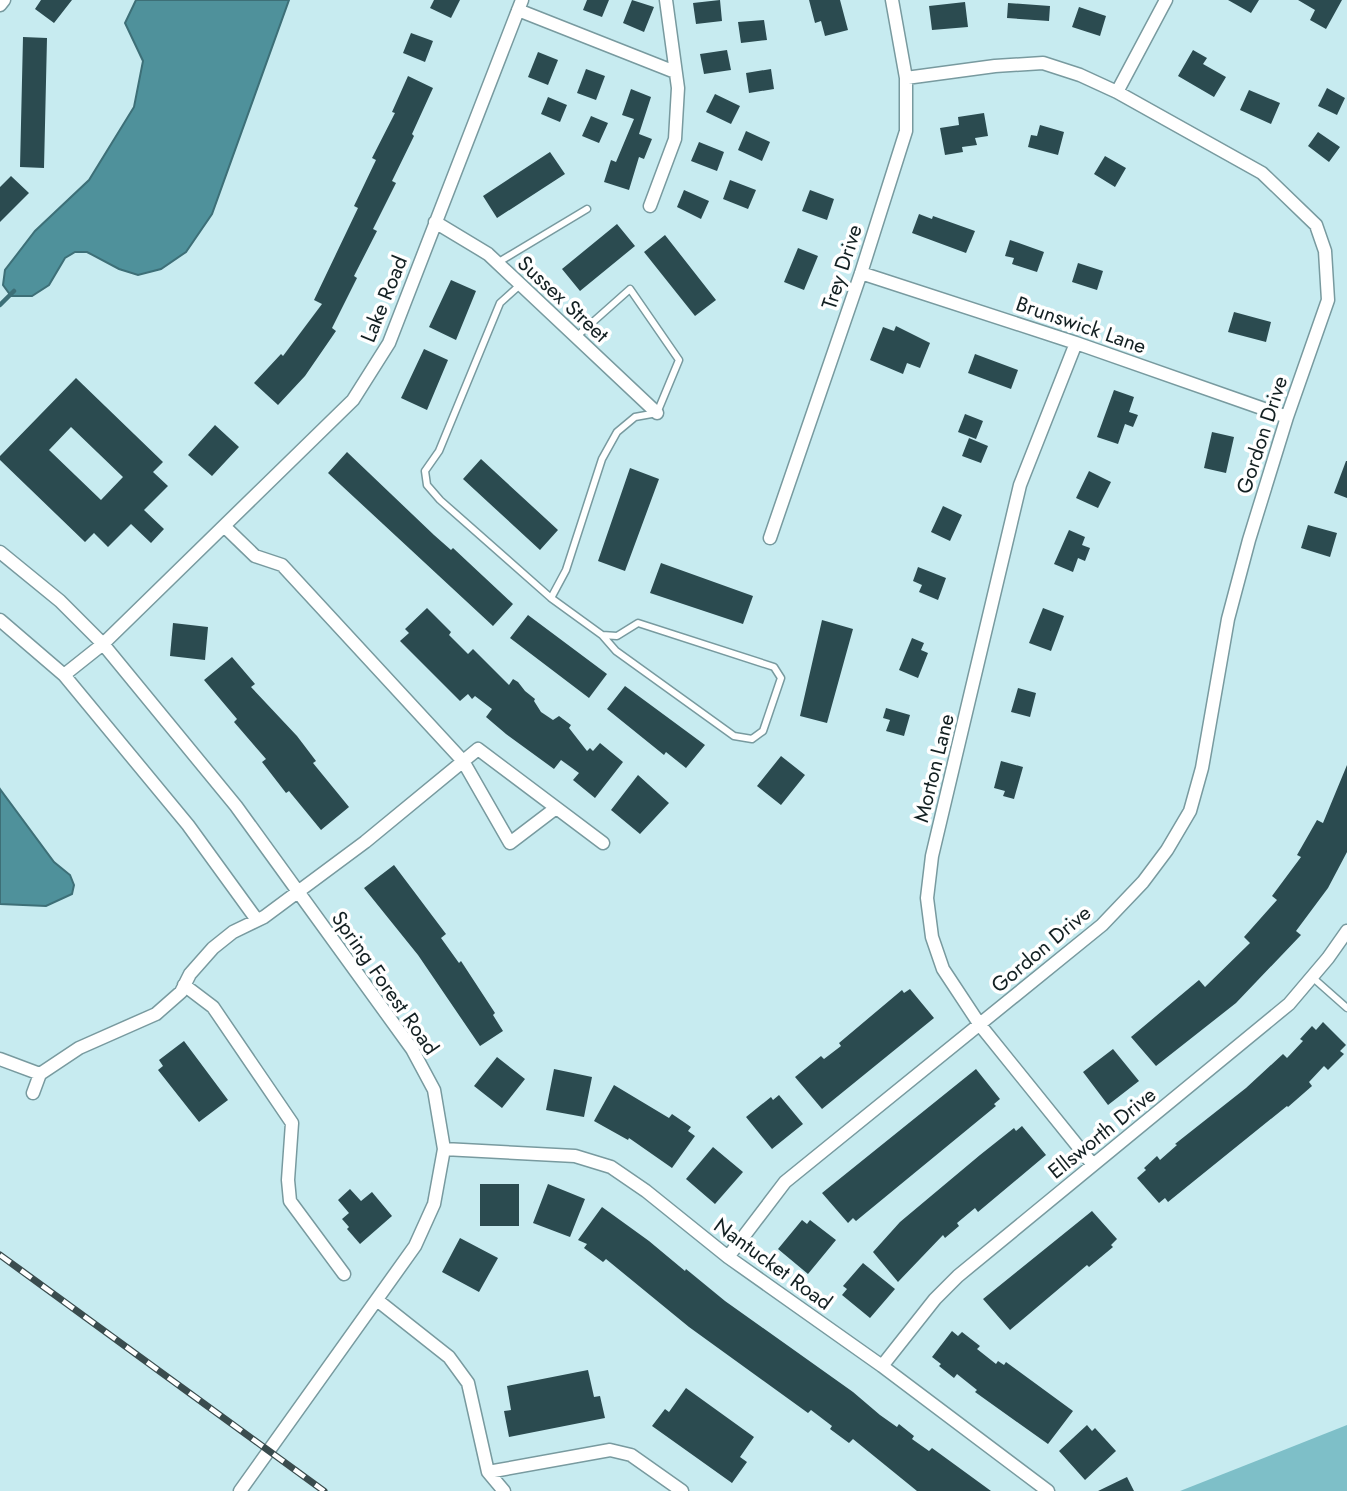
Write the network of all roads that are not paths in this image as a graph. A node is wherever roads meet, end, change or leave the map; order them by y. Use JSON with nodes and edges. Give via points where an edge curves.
{"nodes":[{"id":1,"x":4,"y":0,"type":"edge"},
{"id":2,"x":666,"y":0,"type":"edge"},
{"id":3,"x":892,"y":0,"type":"edge"},
{"id":4,"x":1166,"y":0,"type":"edge"},
{"id":5,"x":0,"y":5,"type":"edge"},
{"id":6,"x":520,"y":5,"type":"edge"},
{"id":7,"x":675,"y":72,"type":"junction"},
{"id":8,"x":906,"y":78,"type":"junction"},
{"id":9,"x":1117,"y":92,"type":"junction"},
{"id":10,"x":650,"y":206,"type":"dead end"},
{"id":11,"x":587,"y":209,"type":"dead end"},
{"id":12,"x":435,"y":222,"type":"junction"},
{"id":13,"x":497,"y":263,"type":"junction"},
{"id":14,"x":861,"y":273,"type":"junction"},
{"id":15,"x":520,"y":285,"type":"junction"},
{"id":16,"x":575,"y":337,"type":"junction"},
{"id":17,"x":1076,"y":342,"type":"junction"},
{"id":18,"x":657,"y":413,"type":"junction"},
{"id":19,"x":1287,"y":417,"type":"junction"},
{"id":20,"x":224,"y":526,"type":"junction"},
{"id":21,"x":770,"y":538,"type":"dead end"},
{"id":22,"x":0,"y":552,"type":"edge"},
{"id":23,"x":551,"y":598,"type":"junction"},
{"id":24,"x":0,"y":620,"type":"edge"},
{"id":25,"x":602,"y":635,"type":"junction"},
{"id":26,"x":103,"y":644,"type":"junction"},
{"id":27,"x":64,"y":675,"type":"junction"},
{"id":28,"x":463,"y":761,"type":"junction"},
{"id":29,"x":556,"y":808,"type":"junction"},
{"id":30,"x":603,"y":843,"type":"dead end"},
{"id":31,"x":298,"y":892,"type":"junction"},
{"id":32,"x":257,"y":920,"type":"junction"},
{"id":33,"x":1347,"y":930,"type":"edge"},
{"id":34,"x":1312,"y":977,"type":"junction"},
{"id":35,"x":184,"y":985,"type":"junction"},
{"id":36,"x":1347,"y":1008,"type":"edge"},
{"id":37,"x":980,"y":1025,"type":"junction"},
{"id":38,"x":0,"y":1059,"type":"edge"},
{"id":39,"x":40,"y":1073,"type":"junction"},
{"id":40,"x":33,"y":1093,"type":"dead end"},
{"id":41,"x":444,"y":1149,"type":"junction"},
{"id":42,"x":1093,"y":1165,"type":"junction"},
{"id":43,"x":728,"y":1256,"type":"junction"},
{"id":44,"x":344,"y":1274,"type":"dead end"},
{"id":45,"x":377,"y":1300,"type":"junction"},
{"id":46,"x":882,"y":1366,"type":"junction"},
{"id":47,"x":488,"y":1472,"type":"junction"},
{"id":48,"x":240,"y":1491,"type":"edge"},
{"id":49,"x":504,"y":1491,"type":"edge"},
{"id":50,"x":682,"y":1491,"type":"edge"},
{"id":51,"x":1048,"y":1491,"type":"edge"}],
"edges":[{"from":1,"to":5,"type":"street"},
{"from":2,"to":7,"type":"street"},
{"from":3,"to":8,"type":"street","name":"Trey Drive"},
{"from":4,"to":9,"type":"street"},
{"from":6,"to":7,"type":"street"},
{"from":6,"to":12,"type":"street","name":"Lake Road"},
{"from":7,"to":10,"type":"street","via":[[675,139]]},
{"from":8,"to":9,"type":"street","name":"Gordon Drive","via":[[1043,63]]},
{"from":8,"to":14,"type":"street","name":"Trey Drive","via":[[906,131]]},
{"from":9,"to":19,"type":"street","name":"Gordon Drive","via":[[1262,173],[1316,225],[1325,251],[1328,300]]},
{"from":11,"to":13,"type":"lane"},
{"from":12,"to":13,"type":"street","name":"Sussex Street"},
{"from":12,"to":20,"type":"street","name":"Lake Road","via":[[389,343],[353,400]]},
{"from":13,"to":15,"type":"street","name":"Sussex Street"},
{"from":14,"to":17,"type":"street","name":"Brunswick Lane"},
{"from":14,"to":21,"type":"street","name":"Trey Drive"},
{"from":15,"to":16,"type":"street","name":"Sussex Street"},
{"from":15,"to":23,"type":"lane","via":[[500,303],[439,451],[425,471],[427,485],[440,500]]},
{"from":16,"to":18,"type":"street","name":"Sussex Street"},
{"from":16,"to":18,"type":"lane","via":[[630,289],[679,360]]},
{"from":17,"to":19,"type":"street","name":"Brunswick Lane"},
{"from":17,"to":37,"type":"street","name":"Morton Lane","via":[[1020,485],[932,856],[927,898],[932,937],[943,969]]},
{"from":18,"to":23,"type":"lane","via":[[635,417],[617,432],[602,459],[566,570]]},
{"from":19,"to":37,"type":"street","name":"Gordon Drive","via":[[1228,619],[1190,811],[1167,850],[1102,925]]},
{"from":20,"to":26,"type":"street","name":"Lake Road"},
{"from":20,"to":28,"type":"street","via":[[255,556],[282,565]]},
{"from":22,"to":26,"type":"street","name":"Spring Forest Road"},
{"from":23,"to":25,"type":"lane"},
{"from":24,"to":27,"type":"street"},
{"from":25,"to":25,"type":"lane","via":[[617,636],[638,623],[774,667],[781,678],[763,731],[752,739],[733,736],[616,651]]},
{"from":26,"to":27,"type":"street","name":"Lake Road"},
{"from":26,"to":31,"type":"street","name":"Spring Forest Road","via":[[236,806]]},
{"from":27,"to":32,"type":"street","via":[[188,825]]},
{"from":28,"to":29,"type":"street","via":[[478,750]]},
{"from":28,"to":29,"type":"street","via":[[510,843]]},
{"from":28,"to":31,"type":"street"},
{"from":29,"to":30,"type":"street"},
{"from":31,"to":32,"type":"street"},
{"from":31,"to":41,"type":"street","name":"Spring Forest Road","via":[[412,1049],[434,1090]]},
{"from":32,"to":35,"type":"street","via":[[213,948]]},
{"from":33,"to":34,"type":"street","name":"Ellsworth Drive"},
{"from":34,"to":36,"type":"lane"},
{"from":34,"to":42,"type":"street","name":"Ellsworth Drive","via":[[1289,1004]]},
{"from":35,"to":39,"type":"street","via":[[156,1014],[79,1048]]},
{"from":35,"to":44,"type":"street","via":[[213,1007],[292,1123],[290,1201]]},
{"from":37,"to":42,"type":"street","name":"Morton Lane"},
{"from":37,"to":43,"type":"street","name":"Gordon Drive","via":[[785,1182]]},
{"from":38,"to":39,"type":"street"},
{"from":39,"to":40,"type":"street"},
{"from":41,"to":43,"type":"street","name":"Nantucket Road","via":[[575,1156],[611,1167]]},
{"from":41,"to":45,"type":"street","name":"Spring Forest Road","via":[[434,1204],[415,1246]]},
{"from":42,"to":46,"type":"street","name":"Ellsworth Drive","via":[[958,1276]]},
{"from":43,"to":46,"type":"street","name":"Nantucket Road"},
{"from":45,"to":47,"type":"street","via":[[449,1357],[468,1383]]},
{"from":45,"to":48,"type":"street","name":"Spring Forest Road"},
{"from":46,"to":51,"type":"street","name":"Nantucket Road"},
{"from":47,"to":49,"type":"street"},
{"from":47,"to":50,"type":"street","via":[[610,1450],[631,1455]]}]}
